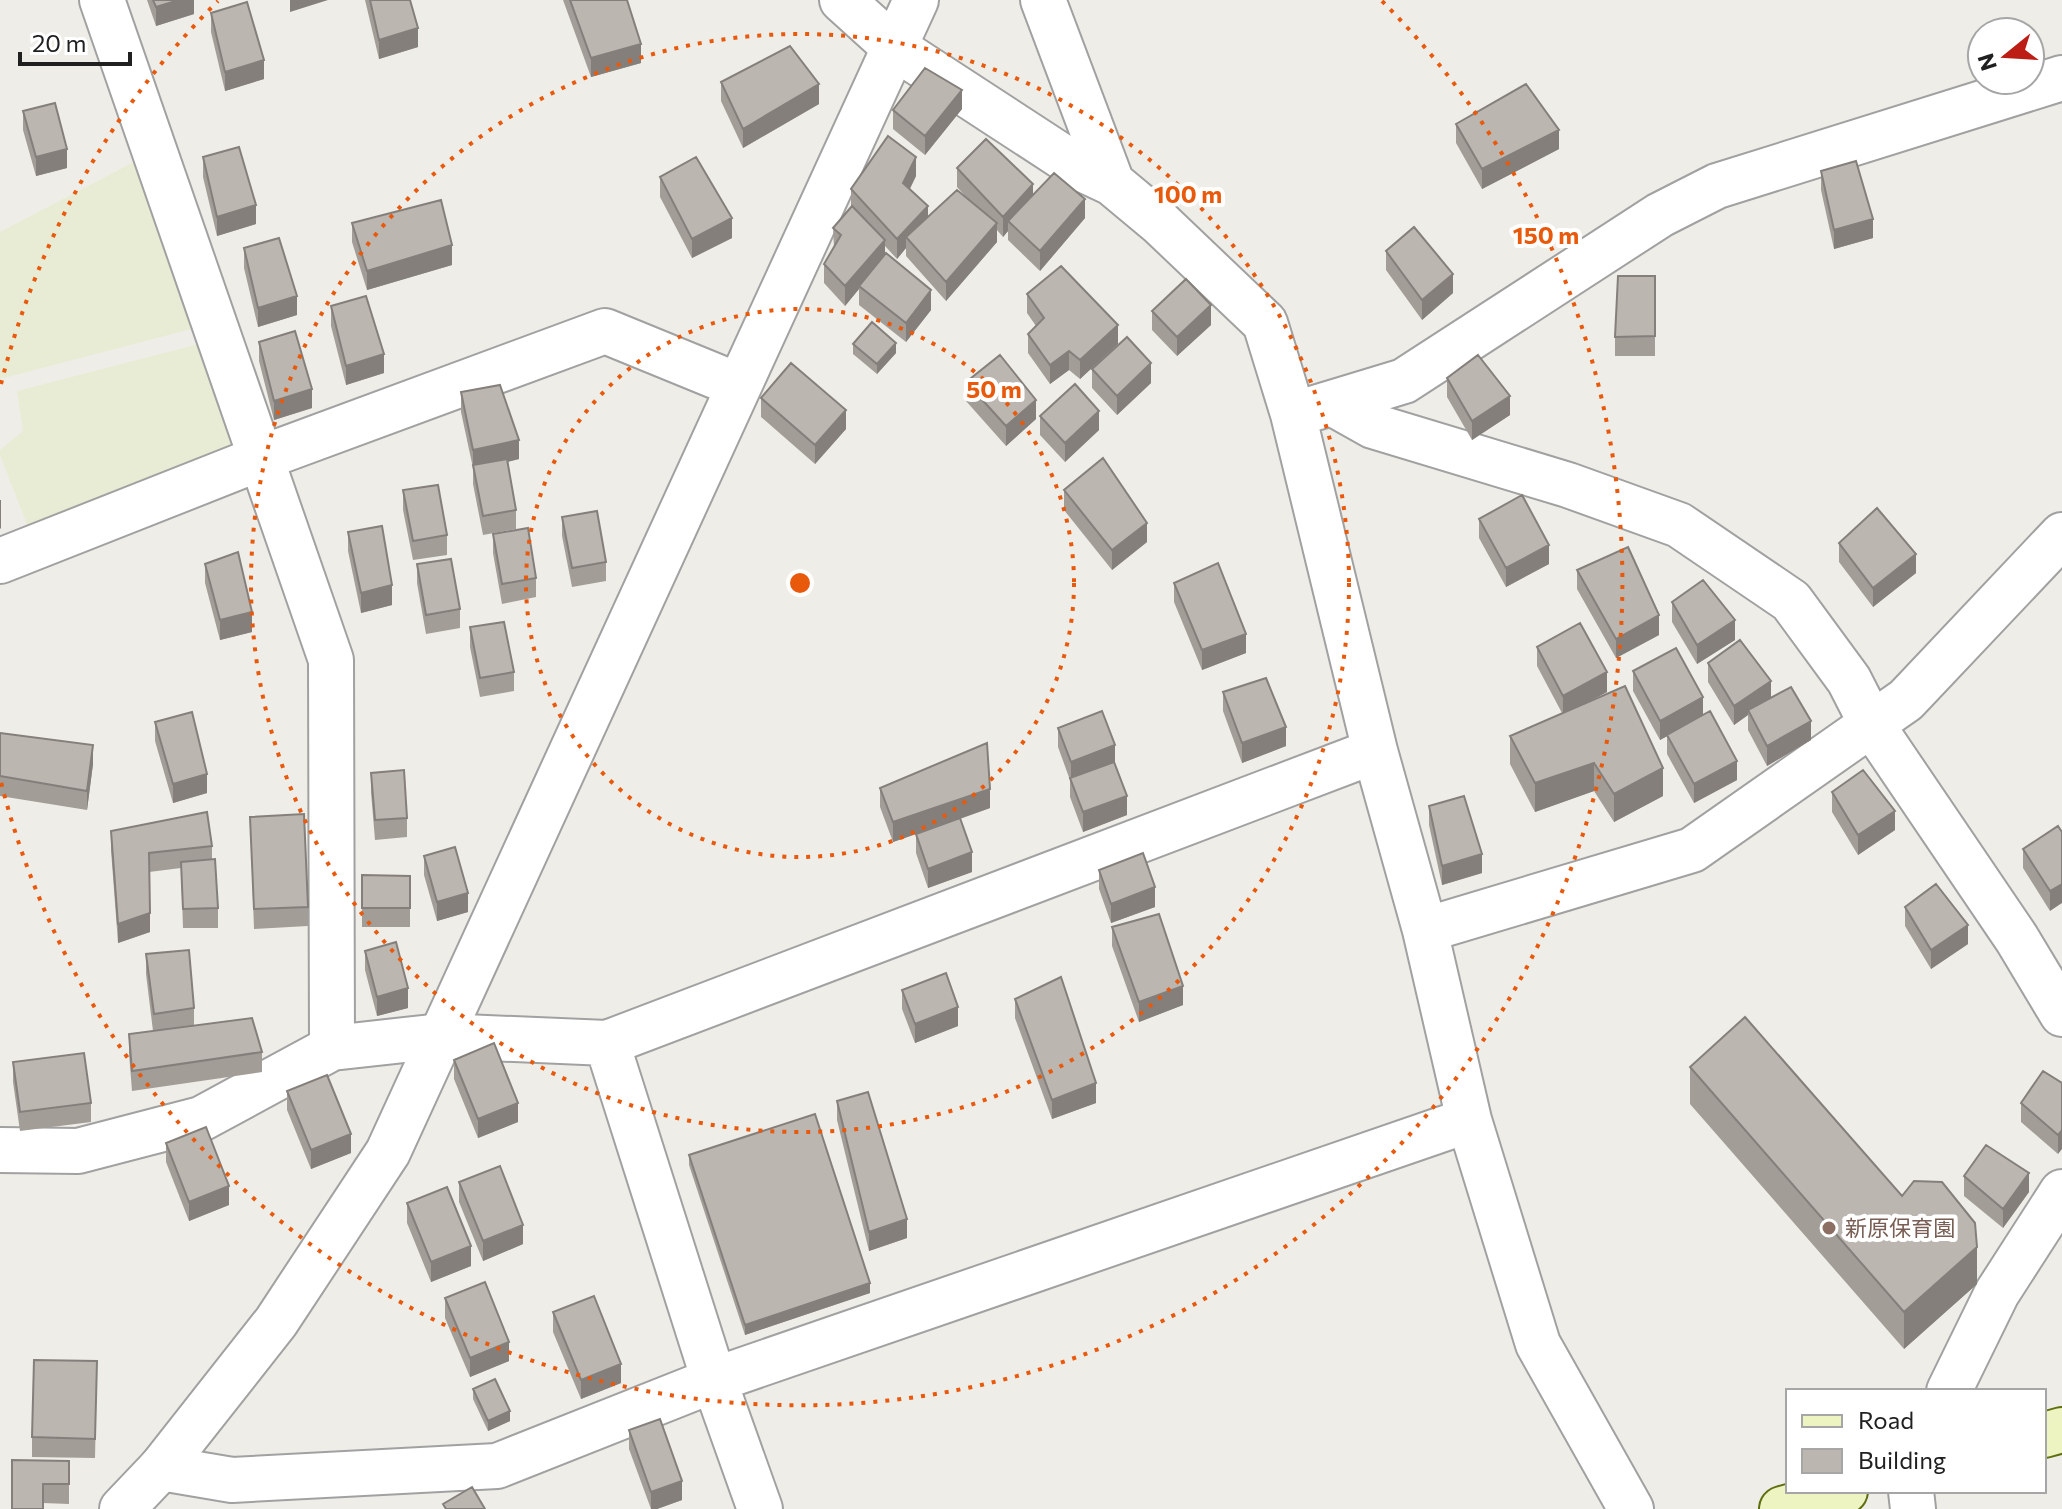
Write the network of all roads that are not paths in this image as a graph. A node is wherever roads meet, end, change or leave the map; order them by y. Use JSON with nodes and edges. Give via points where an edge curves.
{"nodes":[{"id":1,"x":102,"y":0,"type":"edge"},
{"id":2,"x":842,"y":0,"type":"edge"},
{"id":3,"x":916,"y":0,"type":"edge"},
{"id":4,"x":1043,"y":0,"type":"edge"},
{"id":5,"x":894,"y":47,"type":"junction"},
{"id":6,"x":2062,"y":78,"type":"edge"},
{"id":7,"x":1112,"y":183,"type":"junction"},
{"id":8,"x":737,"y":385,"type":"junction"},
{"id":9,"x":1312,"y":408,"type":"junction"},
{"id":10,"x":261,"y":458,"type":"junction"},
{"id":11,"x":2062,"y":535,"type":"edge"},
{"id":12,"x":0,"y":561,"type":"edge"},
{"id":13,"x":1872,"y":725,"type":"junction"},
{"id":14,"x":1375,"y":751,"type":"junction"},
{"id":15,"x":1425,"y":930,"type":"junction"},
{"id":16,"x":2062,"y":1014,"type":"edge"},
{"id":17,"x":441,"y":1036,"type":"junction"},
{"id":18,"x":607,"y":1043,"type":"junction"},
{"id":19,"x":332,"y":1048,"type":"junction"},
{"id":20,"x":1469,"y":1120,"type":"junction"},
{"id":21,"x":0,"y":1150,"type":"edge"},
{"id":22,"x":2062,"y":1192,"type":"edge"},
{"id":23,"x":714,"y":1380,"type":"junction"},
{"id":24,"x":1950,"y":1389,"type":"edge"},
{"id":25,"x":161,"y":1468,"type":"junction"},
{"id":26,"x":1838,"y":1493,"type":"edge"},
{"id":27,"x":122,"y":1509,"type":"edge"},
{"id":28,"x":760,"y":1509,"type":"edge"},
{"id":29,"x":1631,"y":1509,"type":"edge"},
{"id":30,"x":1782,"y":1509,"type":"edge"}],
"edges":[{"from":1,"to":10,"type":"street"},
{"from":2,"to":5,"type":"street"},
{"from":3,"to":5,"type":"street"},
{"from":4,"to":7,"type":"street"},
{"from":5,"to":7,"type":"street","via":[[1078,167]]},
{"from":5,"to":8,"type":"street"},
{"from":6,"to":9,"type":"street","via":[[1717,186],[1660,215],[1404,381]]},
{"from":7,"to":9,"type":"street","via":[[1265,323]]},
{"from":8,"to":10,"type":"street","via":[[605,331]]},
{"from":8,"to":17,"type":"street"},
{"from":9,"to":13,"type":"street","via":[[1568,485],[1679,525],[1791,601],[1849,680]]},
{"from":9,"to":14,"type":"street"},
{"from":10,"to":12,"type":"street"},
{"from":10,"to":19,"type":"street","via":[[331,660]]},
{"from":11,"to":13,"type":"street","via":[[1906,700]]},
{"from":13,"to":15,"type":"street","via":[[1692,850]]},
{"from":13,"to":16,"type":"street"},
{"from":14,"to":15,"type":"street"},
{"from":14,"to":18,"type":"street"},
{"from":15,"to":20,"type":"street"},
{"from":17,"to":18,"type":"street"},
{"from":17,"to":19,"type":"street"},
{"from":17,"to":25,"type":"street","via":[[388,1152],[276,1322]]},
{"from":18,"to":23,"type":"street"},
{"from":19,"to":21,"type":"street","via":[[201,1119],[78,1151]]},
{"from":20,"to":23,"type":"street"},
{"from":20,"to":29,"type":"street","via":[[1538,1344]]},
{"from":22,"to":24,"type":"street","via":[[1997,1293]]},
{"from":23,"to":25,"type":"street","via":[[497,1466],[232,1480]]},
{"from":23,"to":28,"type":"street"},
{"from":25,"to":27,"type":"street"},
{"from":26,"to":30,"type":"main road"}]}
